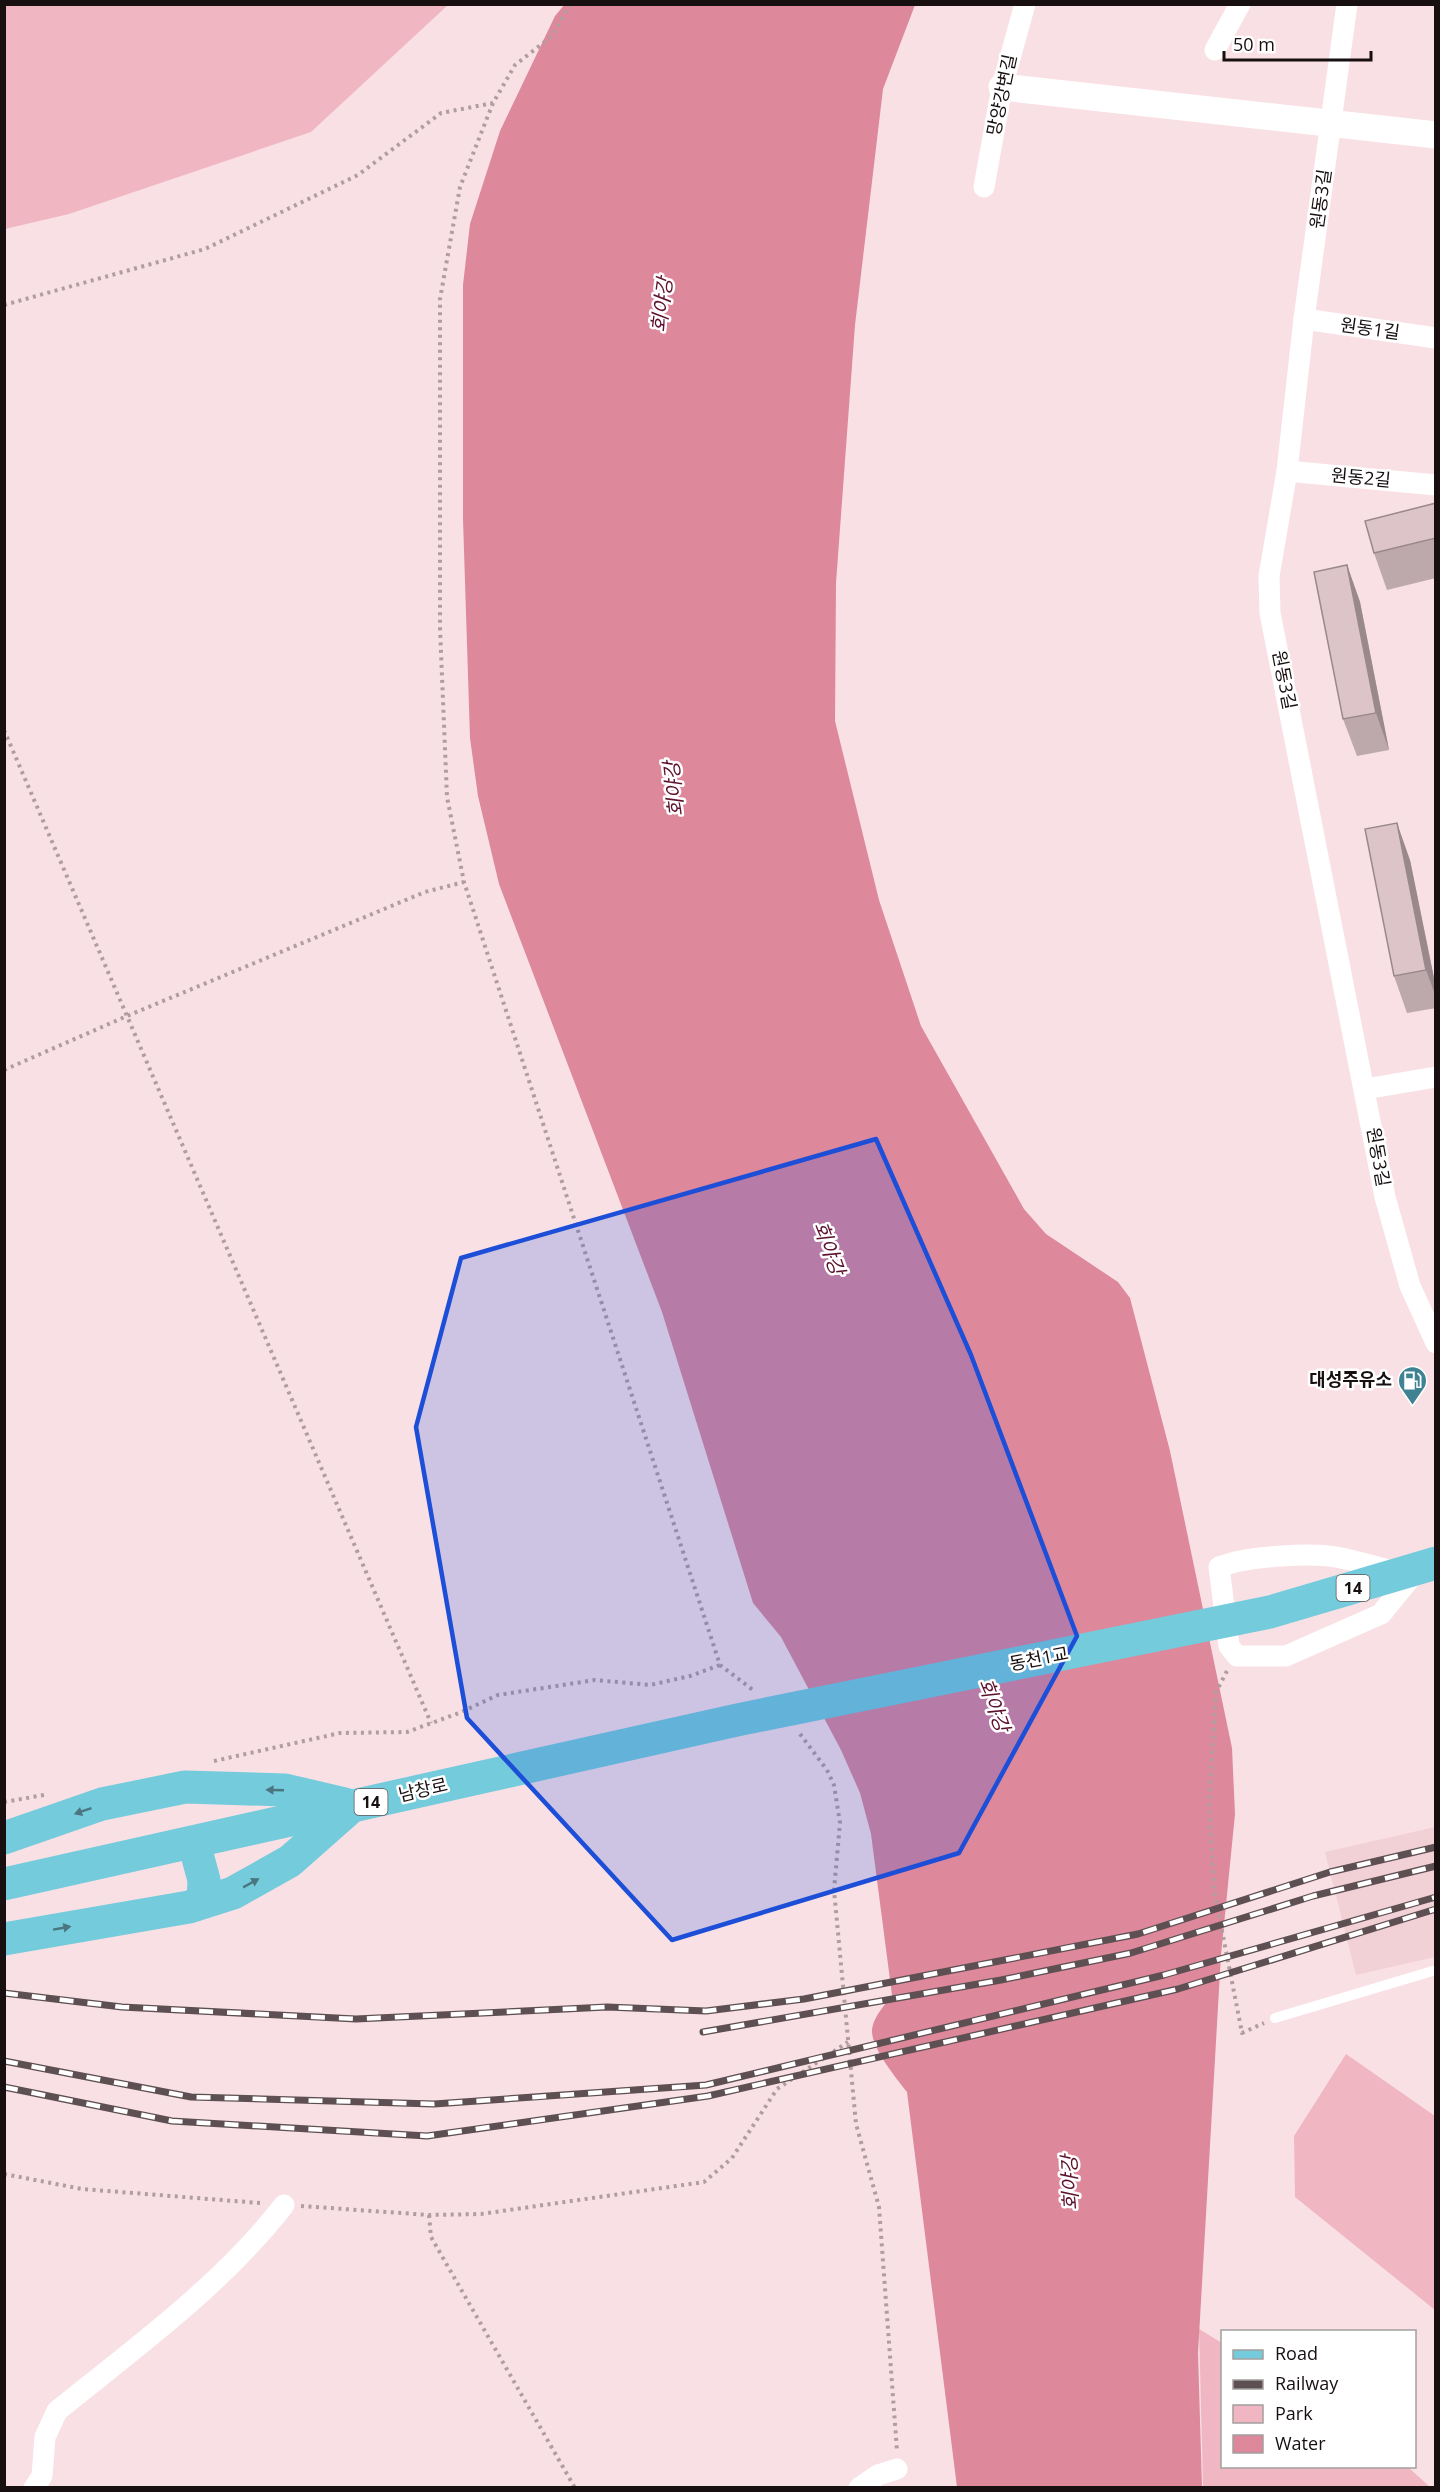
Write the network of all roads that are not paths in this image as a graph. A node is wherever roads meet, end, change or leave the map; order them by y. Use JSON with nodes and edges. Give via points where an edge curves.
{"nodes":[{"id":1,"x":1025,"y":4,"type":"edge"},
{"id":2,"x":1240,"y":4,"type":"edge"},
{"id":3,"x":1347,"y":4,"type":"edge"},
{"id":4,"x":1215,"y":50,"type":"dead end"},
{"id":5,"x":1002,"y":87,"type":"junction"},
{"id":6,"x":1331,"y":125,"type":"junction"},
{"id":7,"x":1436,"y":135,"type":"edge"},
{"id":8,"x":984,"y":187,"type":"dead end"},
{"id":9,"x":1304,"y":320,"type":"junction"},
{"id":10,"x":1436,"y":338,"type":"edge"},
{"id":11,"x":1287,"y":471,"type":"junction"},
{"id":12,"x":1436,"y":485,"type":"edge"},
{"id":13,"x":1436,"y":1077,"type":"edge"},
{"id":14,"x":1365,"y":1089,"type":"junction"},
{"id":15,"x":1436,"y":1343,"type":"edge"},
{"id":16,"x":1418,"y":1569,"type":"edge"},
{"id":17,"x":737,"y":1720,"type":"joint"},
{"id":18,"x":168,"y":1784,"type":"junction"},
{"id":19,"x":353,"y":1806,"type":"junction"},
{"id":20,"x":190,"y":1824,"type":"dead end"},
{"id":21,"x":4,"y":1838,"type":"edge"},
{"id":22,"x":198,"y":1858,"type":"dead end"},
{"id":23,"x":4,"y":1884,"type":"edge"},
{"id":24,"x":203,"y":1902,"type":"junction"},
{"id":25,"x":4,"y":1939,"type":"edge"},
{"id":26,"x":1436,"y":1970,"type":"edge"},
{"id":27,"x":1275,"y":2018,"type":"road end"},
{"id":28,"x":284,"y":2205,"type":"road end"},
{"id":29,"x":897,"y":2469,"type":"road end"},
{"id":30,"x":34,"y":2487,"type":"edge"},
{"id":31,"x":859,"y":2487,"type":"edge"}],
"edges":[{"from":1,"to":5,"type":"street","name":"망양강변길"},
{"from":2,"to":4,"type":"street"},
{"from":3,"to":6,"type":"street","name":"원동3길"},
{"from":5,"to":6,"type":"street"},
{"from":5,"to":8,"type":"street","name":"망양강변길"},
{"from":6,"to":7,"type":"street"},
{"from":6,"to":9,"type":"street","name":"원동3길"},
{"from":9,"to":10,"type":"street","name":"원동1길"},
{"from":9,"to":11,"type":"street","name":"원동3길"},
{"from":11,"to":12,"type":"street","name":"원동2길"},
{"from":11,"to":14,"type":"street","name":"원동3길","via":[[1269,576],[1270,613]]},
{"from":13,"to":14,"type":"street"},
{"from":14,"to":15,"type":"street","name":"원동3길","via":[[1385,1197],[1410,1286]]},
{"from":16,"to":16,"type":"street","via":[[1339,1557],[1236,1560],[1220,1566],[1229,1646],[1237,1656],[1286,1656],[1381,1614]]},
{"from":16,"to":17,"type":"main road","name":"동천1교","number":"14","via":[[1270,1612]]},
{"from":17,"to":19,"type":"main road","name":"남창로","number":"14"},
{"from":19,"to":18,"type":"main road","one_way":true,"via":[[285,1790],[185,1788]]},
{"from":18,"to":20,"type":"main road","via":[[182,1801]]},
{"from":18,"to":21,"type":"main road","one_way":true},
{"from":19,"to":23,"type":"main road","name":"남창로","number":"14"},
{"from":24,"to":19,"type":"main road","one_way":true,"via":[[233,1893],[290,1861]]},
{"from":22,"to":24,"type":"main road","via":[[204,1880]]},
{"from":25,"to":24,"type":"main road","one_way":true},
{"from":26,"to":27,"type":"lane"},
{"from":28,"to":30,"type":"street","via":[[264,2231],[195,2299],[57,2410],[45,2437],[42,2476]]},
{"from":29,"to":31,"type":"street"}]}
